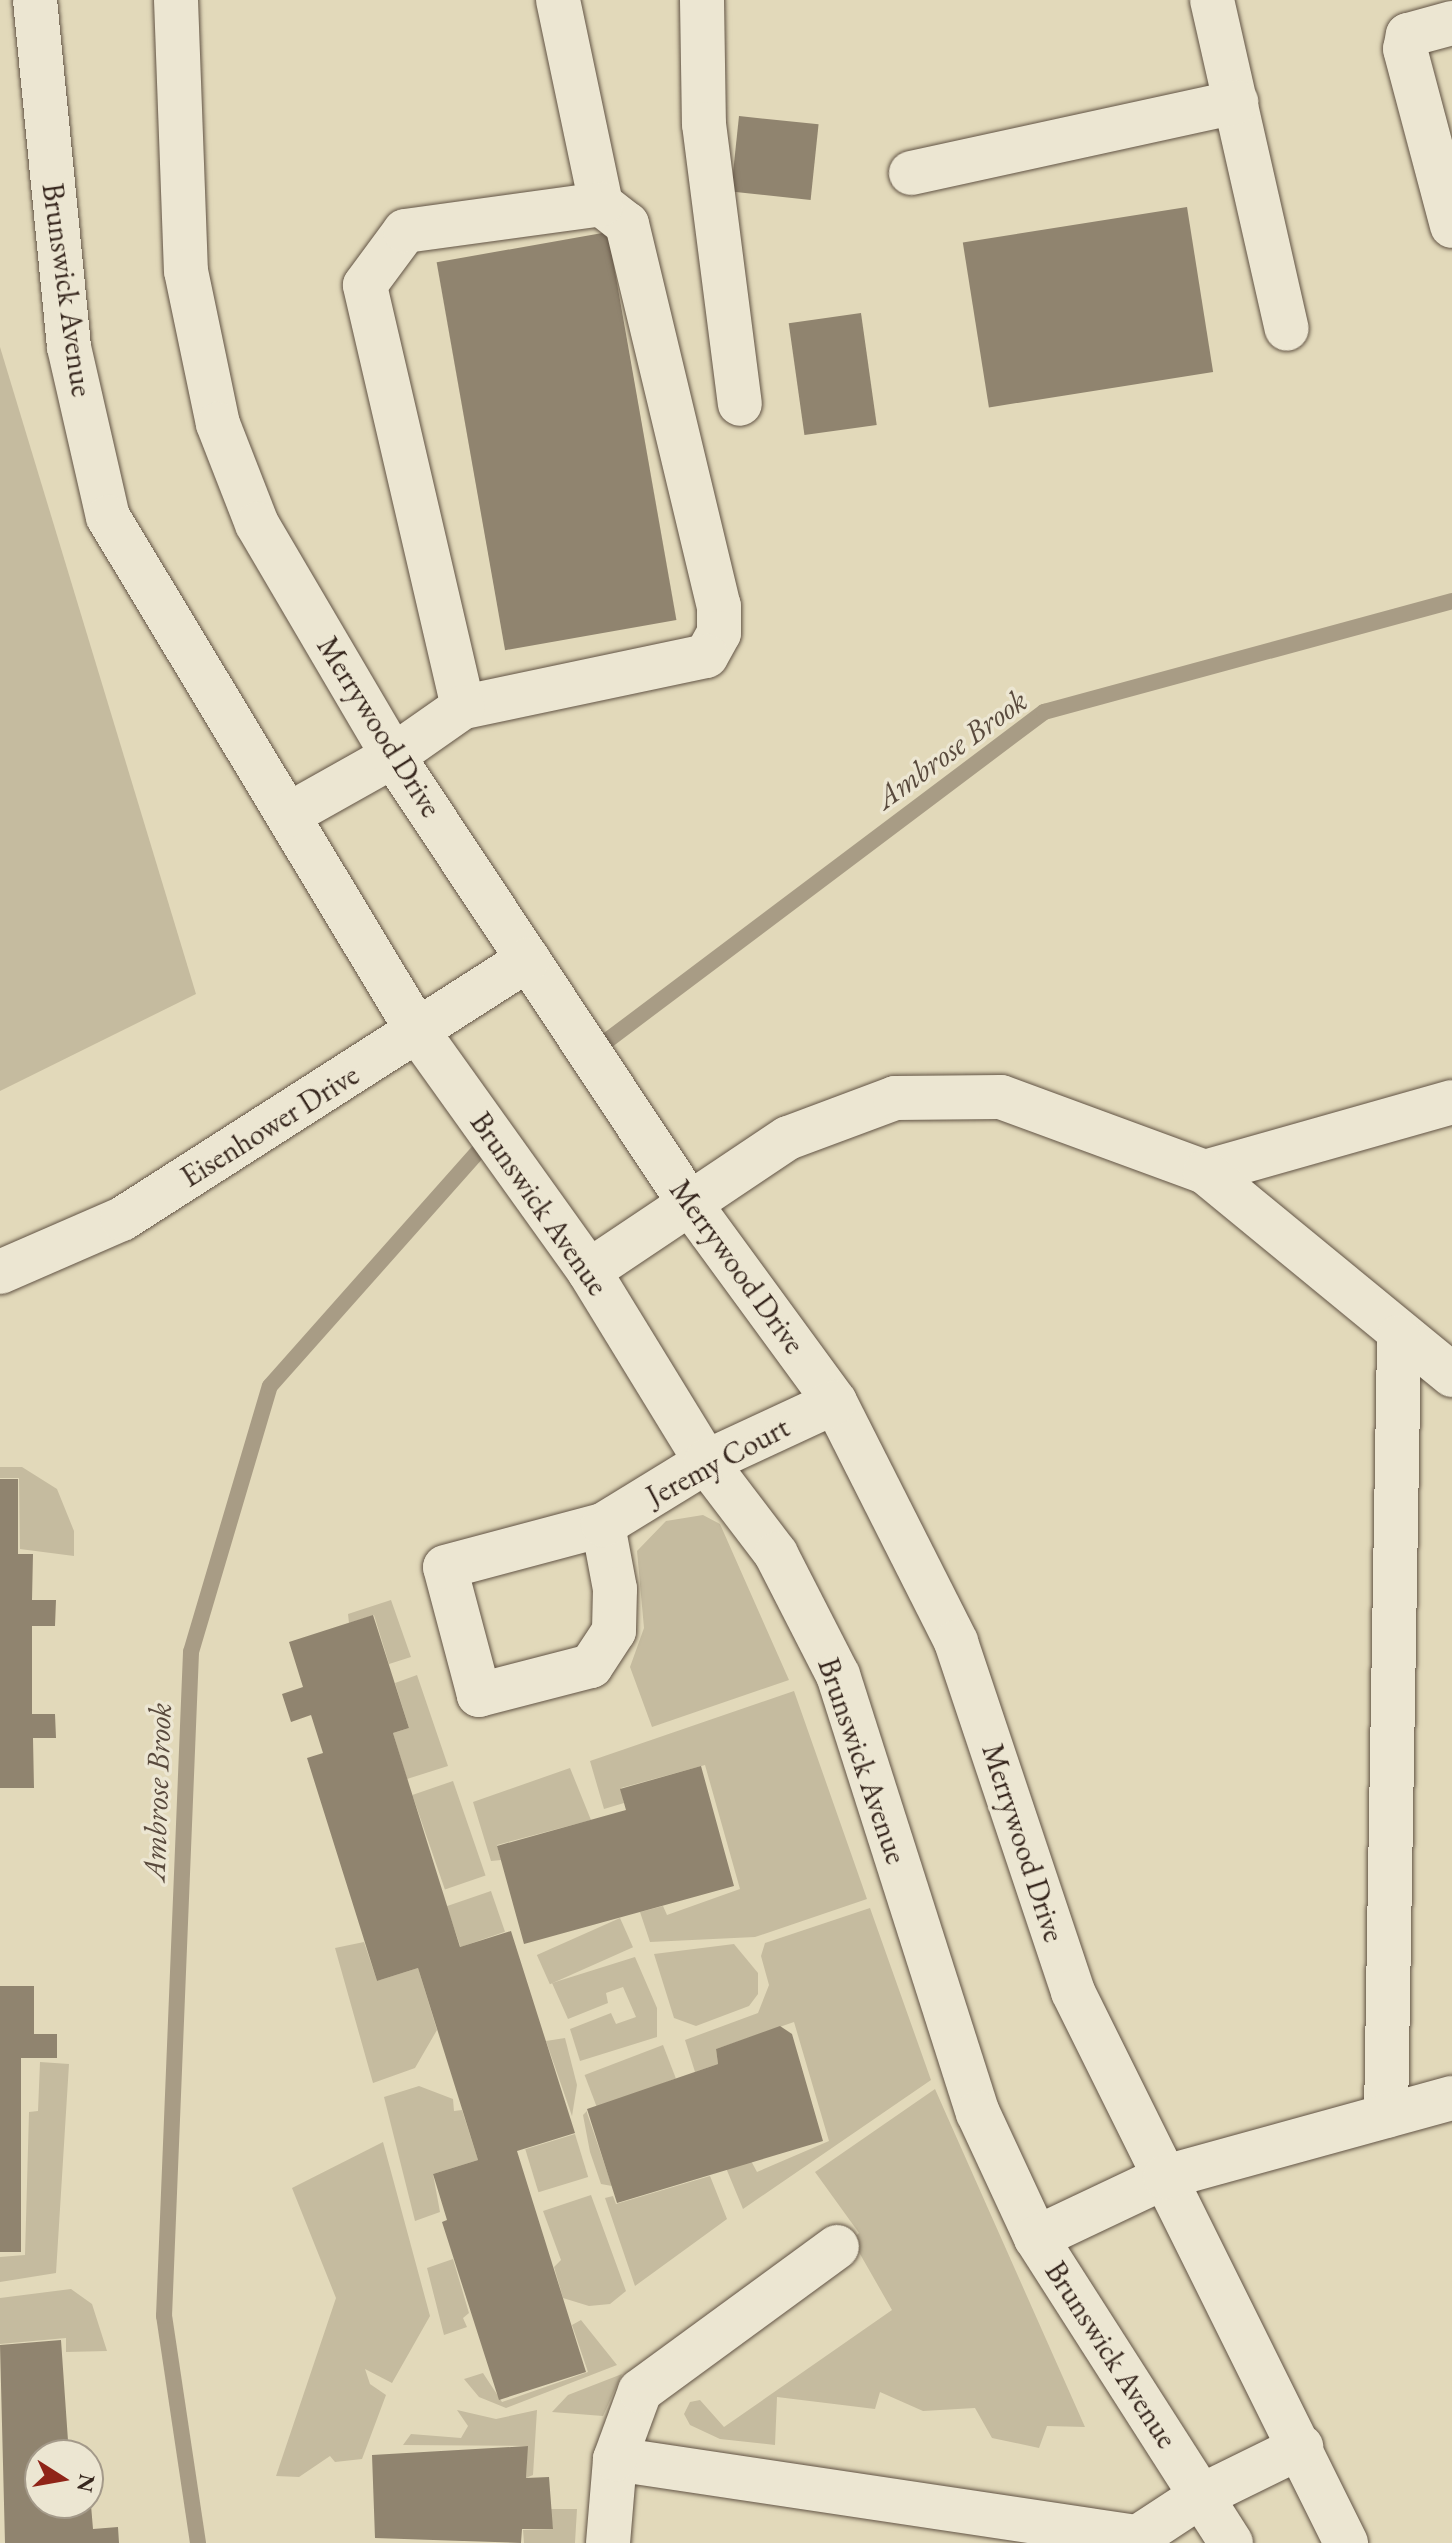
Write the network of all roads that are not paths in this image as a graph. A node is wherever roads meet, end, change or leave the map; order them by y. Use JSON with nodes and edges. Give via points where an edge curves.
{"nodes":[{"id":1,"x":35,"y":0,"type":"edge"},
{"id":2,"x":176,"y":0,"type":"edge"},
{"id":3,"x":558,"y":0,"type":"edge"},
{"id":4,"x":702,"y":0,"type":"edge"},
{"id":5,"x":1212,"y":0,"type":"edge"},
{"id":6,"x":1452,"y":23,"type":"edge"},
{"id":7,"x":1236,"y":102,"type":"junction"},
{"id":8,"x":911,"y":173,"type":"dead end"},
{"id":9,"x":601,"y":204,"type":"junction"},
{"id":10,"x":1452,"y":226,"type":"edge"},
{"id":11,"x":1287,"y":329,"type":"dead end"},
{"id":12,"x":740,"y":404,"type":"dead end"},
{"id":13,"x":463,"y":707,"type":"junction"},
{"id":14,"x":393,"y":756,"type":"junction"},
{"id":15,"x":288,"y":815,"type":"junction"},
{"id":16,"x":528,"y":959,"type":"junction"},
{"id":17,"x":418,"y":1032,"type":"junction"},
{"id":18,"x":1452,"y":1102,"type":"edge"},
{"id":19,"x":1205,"y":1172,"type":"junction"},
{"id":20,"x":688,"y":1201,"type":"junction"},
{"id":21,"x":589,"y":1271,"type":"junction"},
{"id":22,"x":0,"y":1272,"type":"edge"},
{"id":23,"x":1399,"y":1337,"type":"junction"},
{"id":24,"x":1452,"y":1375,"type":"edge"},
{"id":25,"x":835,"y":1402,"type":"junction"},
{"id":26,"x":706,"y":1462,"type":"junction"},
{"id":27,"x":603,"y":1525,"type":"junction"},
{"id":28,"x":1452,"y":2098,"type":"edge"},
{"id":29,"x":1386,"y":2116,"type":"junction"},
{"id":30,"x":1165,"y":2177,"type":"junction"},
{"id":31,"x":1036,"y":2238,"type":"junction"},
{"id":32,"x":837,"y":2247,"type":"dead end"},
{"id":33,"x":1301,"y":2447,"type":"junction"},
{"id":34,"x":615,"y":2459,"type":"junction"},
{"id":35,"x":1199,"y":2497,"type":"junction"},
{"id":36,"x":1133,"y":2540,"type":"edge"},
{"id":37,"x":608,"y":2543,"type":"edge"},
{"id":38,"x":1231,"y":2543,"type":"edge"},
{"id":39,"x":1346,"y":2543,"type":"edge"}],
"edges":[{"from":1,"to":15,"type":"street","name":"Brunswick Avenue","via":[[69,347],[108,517]]},
{"from":2,"to":14,"type":"street","name":"Merrywood Drive","via":[[186,271],[218,424],[257,524]]},
{"from":3,"to":9,"type":"street"},
{"from":4,"to":12,"type":"street","via":[[704,124]]},
{"from":5,"to":7,"type":"street"},
{"from":6,"to":10,"type":"street","via":[[1408,35],[1405,49]]},
{"from":7,"to":8,"type":"street"},
{"from":7,"to":11,"type":"street"},
{"from":9,"to":13,"type":"street","via":[[405,231],[365,285]]},
{"from":9,"to":13,"type":"street","via":[[627,224],[719,606],[719,633],[706,656]]},
{"from":13,"to":14,"type":"street"},
{"from":14,"to":15,"type":"street"},
{"from":14,"to":16,"type":"street","name":"Merrywood Drive"},
{"from":15,"to":17,"type":"street","name":"Brunswick Avenue"},
{"from":16,"to":17,"type":"street","name":"Eisenhower Drive"},
{"from":16,"to":20,"type":"street","name":"Merrywood Drive"},
{"from":17,"to":21,"type":"street","name":"Brunswick Avenue"},
{"from":17,"to":22,"type":"street","name":"Eisenhower Drive","via":[[122,1219]]},
{"from":18,"to":19,"type":"street"},
{"from":19,"to":20,"type":"street","via":[[1001,1097],[895,1098],[788,1138]]},
{"from":19,"to":23,"type":"street"},
{"from":20,"to":21,"type":"street"},
{"from":20,"to":25,"type":"street","name":"Merrywood Drive"},
{"from":21,"to":26,"type":"street","name":"Brunswick Avenue"},
{"from":23,"to":24,"type":"street"},
{"from":23,"to":29,"type":"street"},
{"from":25,"to":26,"type":"street","name":"Jeremy Court"},
{"from":25,"to":30,"type":"street","name":"Merrywood Drive","via":[[956,1642],[1073,1992]]},
{"from":26,"to":27,"type":"street","name":"Jeremy Court"},
{"from":26,"to":31,"type":"street","name":"Brunswick Avenue","via":[[776,1554],[838,1675],[978,2113]]},
{"from":27,"to":27,"type":"street","name":"Jeremy Court","via":[[445,1567],[479,1695],[591,1666],[614,1631]]},
{"from":28,"to":29,"type":"street"},
{"from":29,"to":30,"type":"street"},
{"from":30,"to":31,"type":"street"},
{"from":30,"to":33,"type":"street","name":"Merrywood Drive"},
{"from":31,"to":35,"type":"street","name":"Brunswick Avenue"},
{"from":32,"to":34,"type":"street","via":[[640,2391]]},
{"from":33,"to":35,"type":"street"},
{"from":33,"to":39,"type":"street","name":"Merrywood Drive"},
{"from":34,"to":36,"type":"street"},
{"from":34,"to":37,"type":"street"},
{"from":35,"to":36,"type":"street"},
{"from":35,"to":38,"type":"street","name":"Brunswick Avenue"}]}
